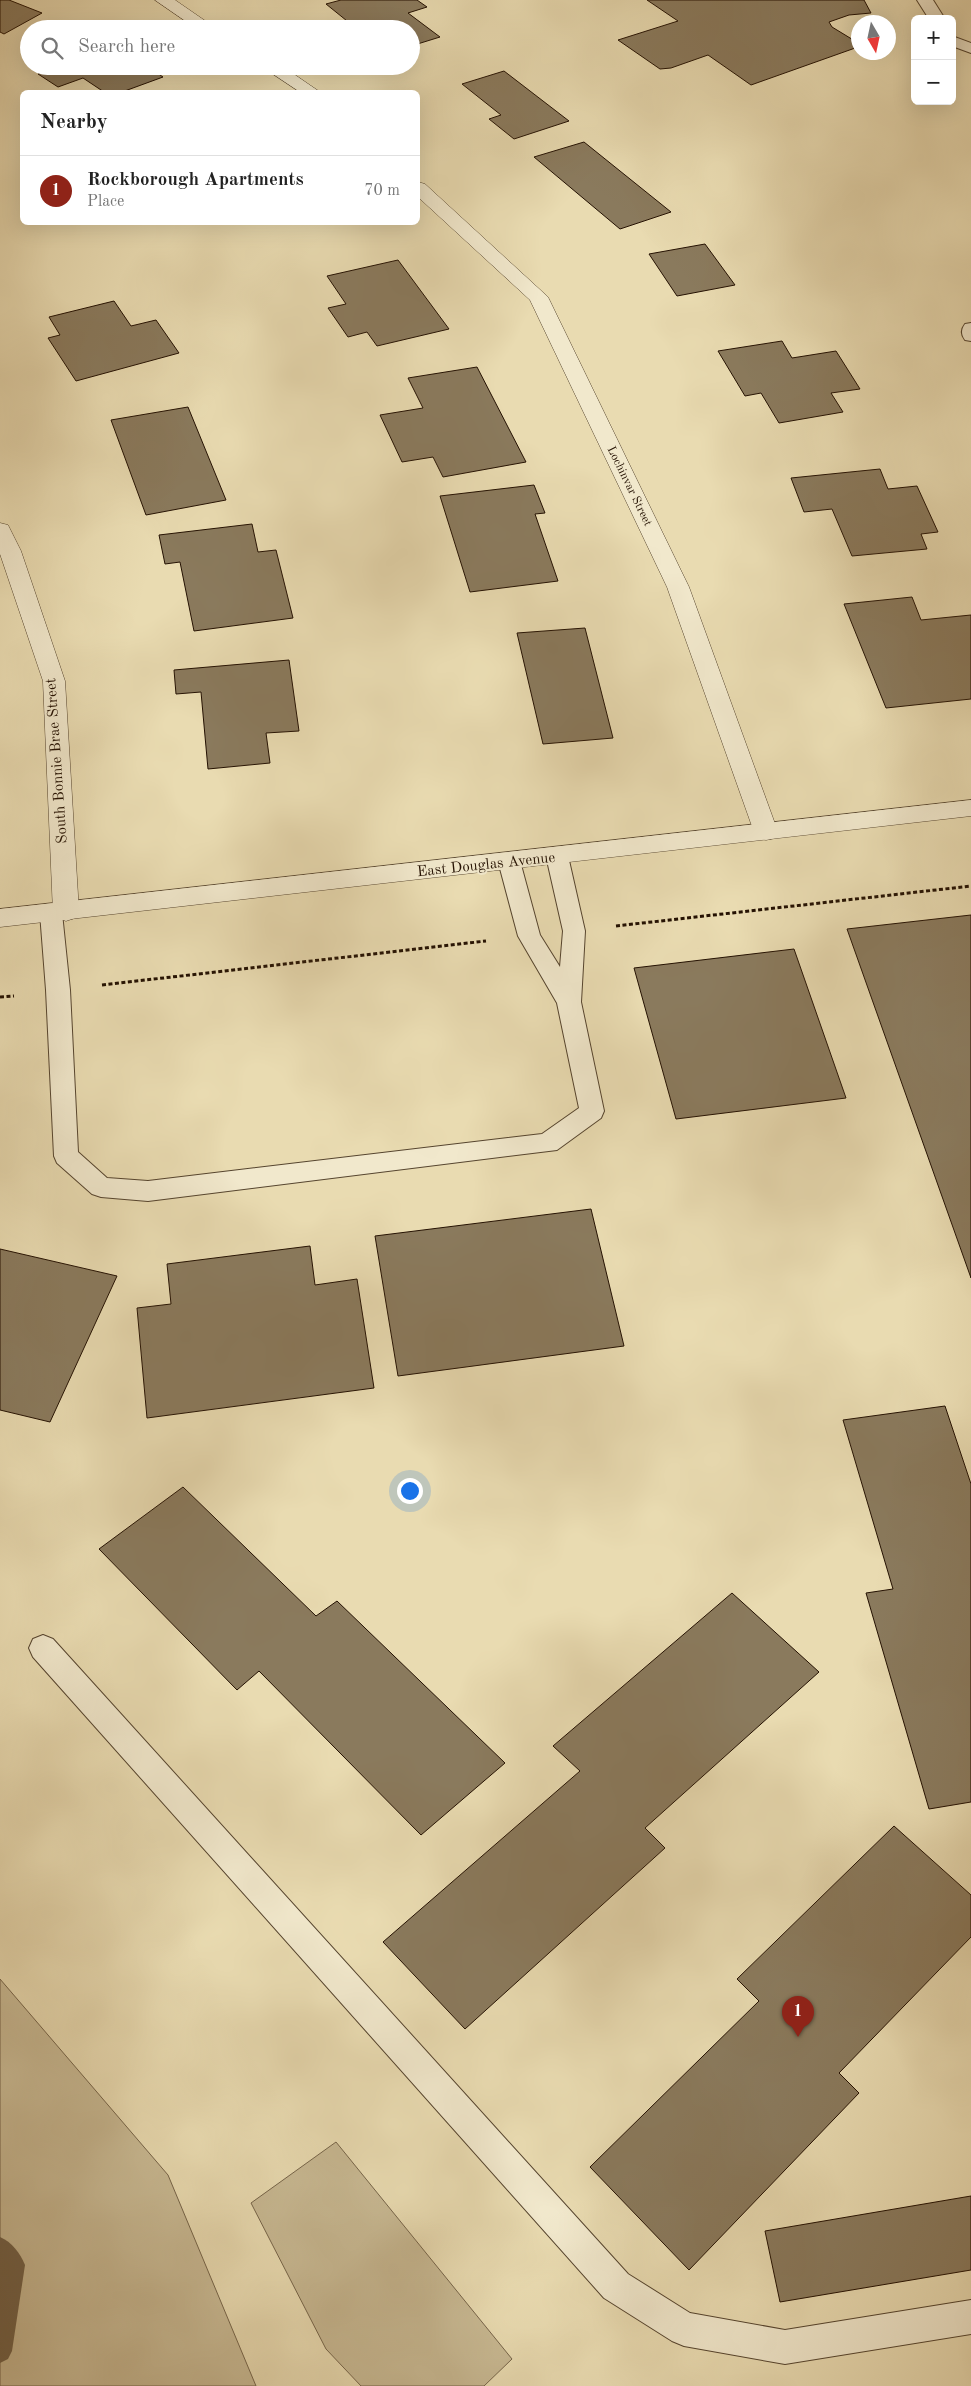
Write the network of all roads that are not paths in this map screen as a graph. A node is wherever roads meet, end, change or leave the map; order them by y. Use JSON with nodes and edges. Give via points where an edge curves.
{"nodes":[{"id":1,"x":163,"y":0,"type":"edge"},
{"id":2,"x":925,"y":0,"type":"edge"},
{"id":3,"x":934,"y":15,"type":"edge"},
{"id":4,"x":195,"y":20,"type":"edge"},
{"id":5,"x":956,"y":42,"type":"edge"},
{"id":6,"x":971,"y":48,"type":"edge"},
{"id":7,"x":284,"y":75,"type":"edge"},
{"id":8,"x":308,"y":90,"type":"edge"},
{"id":9,"x":420,"y":190,"type":"edge"},
{"id":10,"x":971,"y":328,"type":"edge"},
{"id":11,"x":971,"y":336,"type":"edge"},
{"id":12,"x":0,"y":530,"type":"edge"},
{"id":13,"x":971,"y":808,"type":"edge"},
{"id":14,"x":766,"y":832,"type":"junction"},
{"id":15,"x":556,"y":856,"type":"junction"},
{"id":16,"x":509,"y":861,"type":"junction"},
{"id":17,"x":58,"y":913,"type":"junction"},
{"id":18,"x":0,"y":918,"type":"edge"},
{"id":19,"x":569,"y":1002,"type":"junction"},
{"id":20,"x":43,"y":1648,"type":"dead end"},
{"id":21,"x":971,"y":2317,"type":"edge"}],
"edges":[{"from":1,"to":4,"type":"street"},
{"from":2,"to":3,"type":"lane"},
{"from":5,"to":6,"type":"lane"},
{"from":7,"to":8,"type":"street"},
{"from":9,"to":14,"type":"street","name":"Lochinvar Street","via":[[538,297],[678,587]]},
{"from":10,"to":11,"type":"lane"},
{"from":12,"to":17,"type":"street","name":"South Bonnie Brae Street","via":[[54,681]]},
{"from":13,"to":14,"type":"street","name":"East Douglas Avenue"},
{"from":14,"to":15,"type":"street","name":"East Douglas Avenue"},
{"from":15,"to":16,"type":"street","name":"East Douglas Avenue"},
{"from":15,"to":19,"type":"lane","via":[[574,931]]},
{"from":16,"to":17,"type":"street","name":"East Douglas Avenue"},
{"from":16,"to":19,"type":"lane","via":[[529,936]]},
{"from":17,"to":18,"type":"street","name":"East Douglas Avenue"},
{"from":17,"to":19,"type":"lane","via":[[58,990],[66,1156],[101,1187],[148,1191],[548,1143],[592,1111]]},
{"from":20,"to":21,"type":"lane","via":[[616,2286],[684,2329],[785,2346]]}]}
